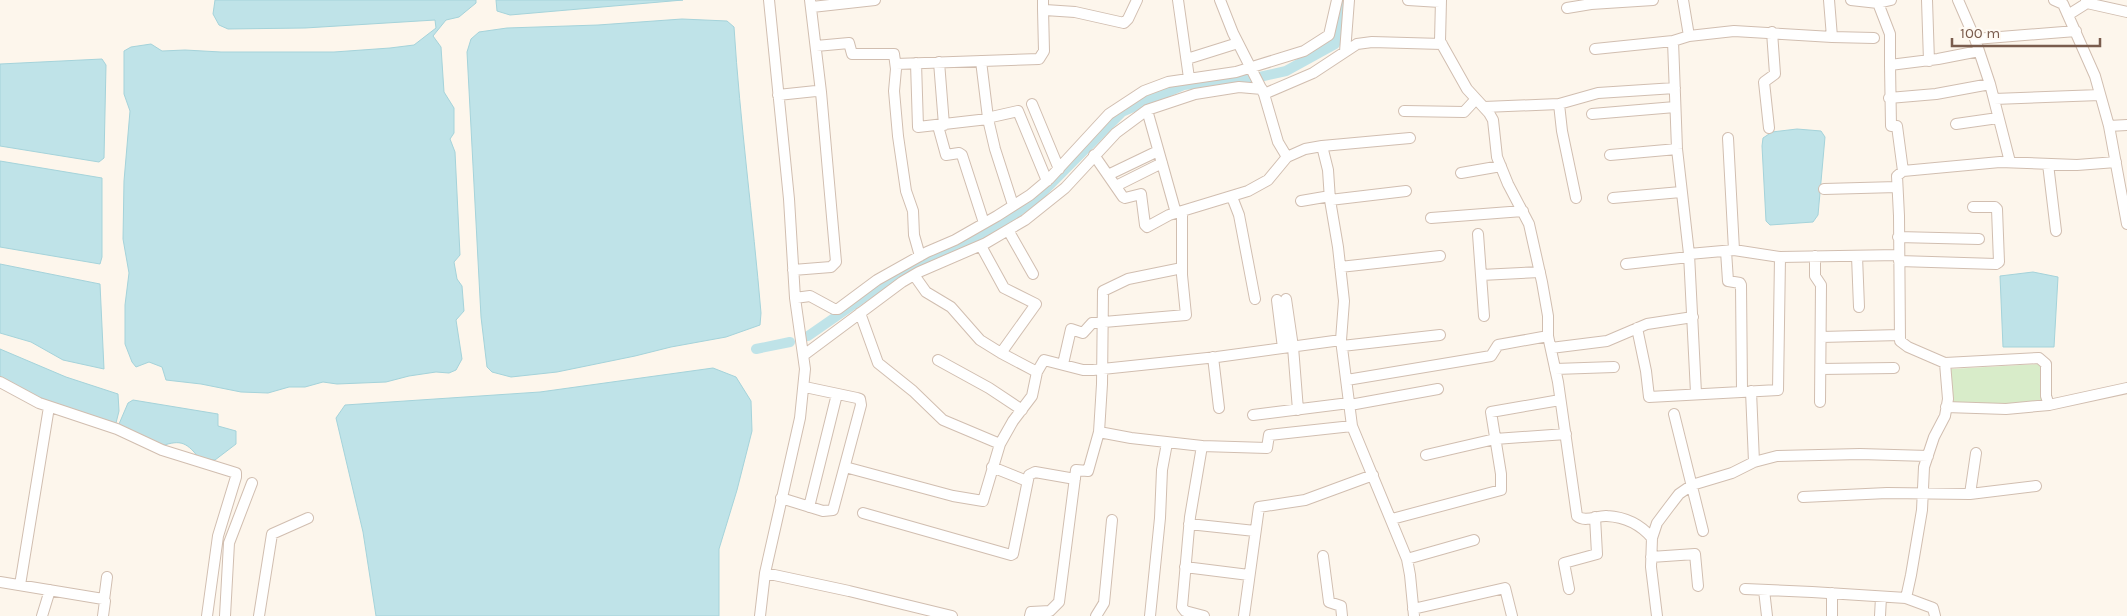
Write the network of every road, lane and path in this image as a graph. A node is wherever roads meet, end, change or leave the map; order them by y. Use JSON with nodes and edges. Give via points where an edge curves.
{"nodes":[{"id":1,"x":769,"y":0,"type":"edge"},
{"id":2,"x":875,"y":0,"type":"edge"},
{"id":3,"x":1137,"y":0,"type":"edge"},
{"id":4,"x":1178,"y":0,"type":"edge"},
{"id":5,"x":1220,"y":0,"type":"edge"},
{"id":6,"x":1337,"y":0,"type":"edge"},
{"id":7,"x":1349,"y":0,"type":"edge"},
{"id":8,"x":1408,"y":0,"type":"edge"},
{"id":9,"x":1653,"y":0,"type":"edge"},
{"id":10,"x":1683,"y":0,"type":"edge"},
{"id":11,"x":1829,"y":0,"type":"edge"},
{"id":12,"x":1852,"y":0,"type":"edge"},
{"id":13,"x":1891,"y":0,"type":"edge"},
{"id":14,"x":1927,"y":0,"type":"edge"},
{"id":15,"x":1958,"y":0,"type":"edge"},
{"id":16,"x":2054,"y":0,"type":"edge"},
{"id":17,"x":1441,"y":1,"type":"edge"},
{"id":18,"x":2087,"y":2,"type":"edge"},
{"id":19,"x":1878,"y":3,"type":"junction"},
{"id":20,"x":811,"y":4,"type":"edge"},
{"id":21,"x":1043,"y":5,"type":"edge"},
{"id":22,"x":1567,"y":8,"type":"dead end"},
{"id":23,"x":2127,"y":12,"type":"edge"},
{"id":24,"x":2068,"y":14,"type":"junction"},
{"id":25,"x":2076,"y":31,"type":"junction"},
{"id":26,"x":1772,"y":32,"type":"junction"},
{"id":27,"x":1689,"y":36,"type":"junction"},
{"id":28,"x":1832,"y":36,"type":"junction"},
{"id":29,"x":1874,"y":38,"type":"dead end"},
{"id":30,"x":1975,"y":39,"type":"junction"},
{"id":31,"x":1673,"y":41,"type":"junction"},
{"id":32,"x":1238,"y":43,"type":"junction"},
{"id":33,"x":1442,"y":44,"type":"junction"},
{"id":34,"x":816,"y":46,"type":"junction"},
{"id":35,"x":1595,"y":49,"type":"dead end"},
{"id":36,"x":1979,"y":51,"type":"junction"},
{"id":37,"x":1345,"y":52,"type":"junction"},
{"id":38,"x":1186,"y":59,"type":"junction"},
{"id":39,"x":981,"y":61,"type":"junction"},
{"id":40,"x":1929,"y":61,"type":"junction"},
{"id":41,"x":938,"y":62,"type":"junction"},
{"id":42,"x":916,"y":63,"type":"junction"},
{"id":43,"x":896,"y":64,"type":"junction"},
{"id":44,"x":1890,"y":66,"type":"junction"},
{"id":45,"x":1251,"y":70,"type":"junction"},
{"id":46,"x":1189,"y":78,"type":"junction"},
{"id":47,"x":1990,"y":84,"type":"junction"},
{"id":48,"x":1675,"y":88,"type":"junction"},
{"id":49,"x":1262,"y":90,"type":"junction"},
{"id":50,"x":816,"y":91,"type":"dead end"},
{"id":51,"x":778,"y":95,"type":"junction"},
{"id":52,"x":2100,"y":95,"type":"junction"},
{"id":53,"x":1889,"y":98,"type":"junction"},
{"id":54,"x":1476,"y":99,"type":"junction"},
{"id":55,"x":1994,"y":99,"type":"junction"},
{"id":56,"x":1032,"y":104,"type":"dead end"},
{"id":57,"x":1559,"y":104,"type":"junction"},
{"id":58,"x":1484,"y":107,"type":"junction"},
{"id":59,"x":1675,"y":107,"type":"junction"},
{"id":60,"x":1147,"y":110,"type":"junction"},
{"id":61,"x":1404,"y":110,"type":"dead end"},
{"id":62,"x":1592,"y":114,"type":"dead end"},
{"id":63,"x":987,"y":118,"type":"junction"},
{"id":64,"x":1998,"y":118,"type":"junction"},
{"id":65,"x":1956,"y":124,"type":"dead end"},
{"id":66,"x":2127,"y":124,"type":"edge"},
{"id":67,"x":941,"y":125,"type":"junction"},
{"id":68,"x":2109,"y":126,"type":"junction"},
{"id":69,"x":1770,"y":128,"type":"dead end"},
{"id":70,"x":1410,"y":138,"type":"dead end"},
{"id":71,"x":1728,"y":138,"type":"dead end"},
{"id":72,"x":1322,"y":146,"type":"junction"},
{"id":73,"x":1676,"y":149,"type":"junction"},
{"id":74,"x":1158,"y":151,"type":"junction"},
{"id":75,"x":1094,"y":154,"type":"junction"},
{"id":76,"x":1610,"y":155,"type":"dead end"},
{"id":77,"x":1288,"y":157,"type":"junction"},
{"id":78,"x":2010,"y":162,"type":"junction"},
{"id":79,"x":2116,"y":162,"type":"junction"},
{"id":80,"x":1162,"y":164,"type":"junction"},
{"id":81,"x":2048,"y":164,"type":"junction"},
{"id":82,"x":1501,"y":166,"type":"junction"},
{"id":83,"x":1059,"y":169,"type":"junction"},
{"id":84,"x":1903,"y":171,"type":"junction"},
{"id":85,"x":1461,"y":173,"type":"dead end"},
{"id":86,"x":1108,"y":175,"type":"junction"},
{"id":87,"x":1046,"y":181,"type":"junction"},
{"id":88,"x":1116,"y":186,"type":"junction"},
{"id":89,"x":1897,"y":187,"type":"junction"},
{"id":90,"x":1824,"y":189,"type":"dead end"},
{"id":91,"x":1406,"y":191,"type":"dead end"},
{"id":92,"x":1681,"y":192,"type":"junction"},
{"id":93,"x":1232,"y":197,"type":"junction"},
{"id":94,"x":1330,"y":198,"type":"junction"},
{"id":95,"x":1576,"y":198,"type":"dead end"},
{"id":96,"x":1613,"y":198,"type":"dead end"},
{"id":97,"x":1301,"y":201,"type":"dead end"},
{"id":98,"x":1013,"y":205,"type":"junction"},
{"id":99,"x":1973,"y":207,"type":"dead end"},
{"id":100,"x":1523,"y":211,"type":"junction"},
{"id":101,"x":1179,"y":213,"type":"junction"},
{"id":102,"x":1431,"y":218,"type":"dead end"},
{"id":103,"x":984,"y":223,"type":"junction"},
{"id":104,"x":2127,"y":224,"type":"edge"},
{"id":105,"x":1008,"y":230,"type":"junction"},
{"id":106,"x":2056,"y":232,"type":"dead end"},
{"id":107,"x":1478,"y":234,"type":"dead end"},
{"id":108,"x":1898,"y":237,"type":"junction"},
{"id":109,"x":1979,"y":239,"type":"dead end"},
{"id":110,"x":981,"y":246,"type":"junction"},
{"id":111,"x":1730,"y":250,"type":"junction"},
{"id":112,"x":1689,"y":255,"type":"junction"},
{"id":113,"x":920,"y":256,"type":"junction"},
{"id":114,"x":1440,"y":256,"type":"dead end"},
{"id":115,"x":1815,"y":256,"type":"junction"},
{"id":116,"x":1857,"y":256,"type":"junction"},
{"id":117,"x":1780,"y":257,"type":"junction"},
{"id":118,"x":1899,"y":258,"type":"junction"},
{"id":119,"x":1626,"y":264,"type":"dead end"},
{"id":120,"x":1340,"y":267,"type":"junction"},
{"id":121,"x":1182,"y":268,"type":"junction"},
{"id":122,"x":792,"y":270,"type":"junction"},
{"id":123,"x":1540,"y":272,"type":"junction"},
{"id":124,"x":1033,"y":274,"type":"dead end"},
{"id":125,"x":914,"y":275,"type":"junction"},
{"id":126,"x":1481,"y":275,"type":"junction"},
{"id":127,"x":795,"y":298,"type":"junction"},
{"id":128,"x":1255,"y":298,"type":"dead end"},
{"id":129,"x":1281,"y":300,"type":"dead end"},
{"id":130,"x":1859,"y":307,"type":"dead end"},
{"id":131,"x":860,"y":313,"type":"junction"},
{"id":132,"x":1484,"y":316,"type":"dead end"},
{"id":133,"x":1693,"y":317,"type":"junction"},
{"id":134,"x":1104,"y":322,"type":"junction"},
{"id":135,"x":1637,"y":328,"type":"junction"},
{"id":136,"x":1440,"y":335,"type":"dead end"},
{"id":137,"x":1900,"y":335,"type":"junction"},
{"id":138,"x":1548,"y":336,"type":"junction"},
{"id":139,"x":1821,"y":337,"type":"junction"},
{"id":140,"x":1341,"y":343,"type":"junction"},
{"id":141,"x":1288,"y":347,"type":"junction"},
{"id":142,"x":1550,"y":348,"type":"junction"},
{"id":143,"x":1001,"y":353,"type":"junction"},
{"id":144,"x":804,"y":355,"type":"junction"},
{"id":145,"x":1213,"y":357,"type":"junction"},
{"id":146,"x":938,"y":360,"type":"dead end"},
{"id":147,"x":1945,"y":363,"type":"junction"},
{"id":148,"x":1063,"y":364,"type":"junction"},
{"id":149,"x":1614,"y":367,"type":"dead end"},
{"id":150,"x":1894,"y":368,"type":"dead end"},
{"id":151,"x":1102,"y":369,"type":"junction"},
{"id":152,"x":1555,"y":369,"type":"junction"},
{"id":153,"x":1820,"y":369,"type":"junction"},
{"id":154,"x":1038,"y":372,"type":"junction"},
{"id":155,"x":1347,"y":380,"type":"junction"},
{"id":156,"x":0,"y":382,"type":"edge"},
{"id":157,"x":805,"y":387,"type":"junction"},
{"id":158,"x":2127,"y":388,"type":"edge"},
{"id":159,"x":1438,"y":389,"type":"dead end"},
{"id":160,"x":1747,"y":391,"type":"junction"},
{"id":161,"x":1696,"y":393,"type":"junction"},
{"id":162,"x":837,"y":394,"type":"junction"},
{"id":163,"x":1560,"y":400,"type":"junction"},
{"id":164,"x":1820,"y":402,"type":"dead end"},
{"id":165,"x":1350,"y":404,"type":"junction"},
{"id":166,"x":2049,"y":405,"type":"junction"},
{"id":167,"x":49,"y":406,"type":"junction"},
{"id":168,"x":1946,"y":407,"type":"junction"},
{"id":169,"x":1219,"y":408,"type":"dead end"},
{"id":170,"x":1022,"y":410,"type":"junction"},
{"id":171,"x":1298,"y":410,"type":"junction"},
{"id":172,"x":1674,"y":414,"type":"dead end"},
{"id":173,"x":1253,"y":415,"type":"dead end"},
{"id":174,"x":1352,"y":426,"type":"junction"},
{"id":175,"x":1099,"y":432,"type":"junction"},
{"id":176,"x":1566,"y":434,"type":"junction"},
{"id":177,"x":1495,"y":440,"type":"junction"},
{"id":178,"x":1167,"y":442,"type":"junction"},
{"id":179,"x":1000,"y":444,"type":"junction"},
{"id":180,"x":1202,"y":446,"type":"junction"},
{"id":181,"x":1976,"y":454,"type":"dead end"},
{"id":182,"x":1426,"y":455,"type":"dead end"},
{"id":183,"x":1928,"y":456,"type":"junction"},
{"id":184,"x":1754,"y":462,"type":"junction"},
{"id":185,"x":845,"y":467,"type":"junction"},
{"id":186,"x":992,"y":467,"type":"junction"},
{"id":187,"x":1373,"y":475,"type":"junction"},
{"id":188,"x":1075,"y":480,"type":"junction"},
{"id":189,"x":1027,"y":481,"type":"junction"},
{"id":190,"x":252,"y":483,"type":"dead end"},
{"id":191,"x":1692,"y":485,"type":"junction"},
{"id":192,"x":2036,"y":486,"type":"dead end"},
{"id":193,"x":1923,"y":494,"type":"junction"},
{"id":194,"x":1970,"y":494,"type":"junction"},
{"id":195,"x":1803,"y":497,"type":"dead end"},
{"id":196,"x":781,"y":498,"type":"junction"},
{"id":197,"x":809,"y":507,"type":"junction"},
{"id":198,"x":863,"y":513,"type":"dead end"},
{"id":199,"x":308,"y":518,"type":"dead end"},
{"id":200,"x":1594,"y":518,"type":"junction"},
{"id":201,"x":1392,"y":519,"type":"junction"},
{"id":202,"x":1112,"y":520,"type":"dead end"},
{"id":203,"x":1189,"y":524,"type":"junction"},
{"id":204,"x":1256,"y":531,"type":"junction"},
{"id":205,"x":1703,"y":531,"type":"dead end"},
{"id":206,"x":1652,"y":538,"type":"junction"},
{"id":207,"x":1474,"y":540,"type":"dead end"},
{"id":208,"x":1323,"y":556,"type":"dead end"},
{"id":209,"x":1651,"y":557,"type":"junction"},
{"id":210,"x":1407,"y":559,"type":"junction"},
{"id":211,"x":1186,"y":567,"type":"junction"},
{"id":212,"x":765,"y":573,"type":"junction"},
{"id":213,"x":1249,"y":575,"type":"junction"},
{"id":214,"x":107,"y":578,"type":"dead end"},
{"id":215,"x":0,"y":582,"type":"edge"},
{"id":216,"x":20,"y":585,"type":"junction"},
{"id":217,"x":1698,"y":586,"type":"dead end"},
{"id":218,"x":1569,"y":589,"type":"dead end"},
{"id":219,"x":50,"y":590,"type":"junction"},
{"id":220,"x":1745,"y":590,"type":"dead end"},
{"id":221,"x":1764,"y":590,"type":"junction"},
{"id":222,"x":1832,"y":593,"type":"junction"},
{"id":223,"x":1880,"y":597,"type":"junction"},
{"id":224,"x":1906,"y":598,"type":"junction"},
{"id":225,"x":104,"y":600,"type":"junction"},
{"id":226,"x":1413,"y":612,"type":"edge"},
{"id":227,"x":42,"y":616,"type":"edge"},
{"id":228,"x":103,"y":616,"type":"edge"},
{"id":229,"x":206,"y":616,"type":"edge"},
{"id":230,"x":224,"y":616,"type":"edge"},
{"id":231,"x":259,"y":616,"type":"edge"},
{"id":232,"x":760,"y":616,"type":"edge"},
{"id":233,"x":952,"y":616,"type":"edge"},
{"id":234,"x":1030,"y":616,"type":"edge"},
{"id":235,"x":1096,"y":616,"type":"edge"},
{"id":236,"x":1150,"y":616,"type":"edge"},
{"id":237,"x":1204,"y":616,"type":"edge"},
{"id":238,"x":1244,"y":616,"type":"edge"},
{"id":239,"x":1342,"y":616,"type":"edge"},
{"id":240,"x":1512,"y":616,"type":"edge"},
{"id":241,"x":1657,"y":616,"type":"edge"},
{"id":242,"x":1767,"y":616,"type":"edge"},
{"id":243,"x":1832,"y":616,"type":"edge"},
{"id":244,"x":1880,"y":616,"type":"edge"},
{"id":245,"x":1935,"y":616,"type":"edge"}],
"edges":[{"from":1,"to":51,"type":"street"},
{"from":2,"to":20,"type":"street"},
{"from":3,"to":21,"type":"street","via":[[1124,23]]},
{"from":4,"to":38,"type":"street"},
{"from":5,"to":32,"type":"street"},
{"from":6,"to":45,"type":"street","via":[[1329,35],[1304,51]]},
{"from":7,"to":37,"type":"street"},
{"from":8,"to":17,"type":"street"},
{"from":9,"to":22,"type":"street"},
{"from":10,"to":27,"type":"street"},
{"from":11,"to":28,"type":"street"},
{"from":12,"to":19,"type":"street"},
{"from":13,"to":19,"type":"street"},
{"from":14,"to":40,"type":"street"},
{"from":15,"to":30,"type":"street"},
{"from":16,"to":24,"type":"street","via":[[2063,4]]},
{"from":17,"to":33,"type":"street"},
{"from":18,"to":23,"type":"street"},
{"from":18,"to":24,"type":"street"},
{"from":19,"to":44,"type":"street","via":[[1890,34]]},
{"from":20,"to":34,"type":"street"},
{"from":21,"to":39,"type":"street","via":[[1044,51],[1039,59]]},
{"from":24,"to":25,"type":"street"},
{"from":25,"to":30,"type":"street"},
{"from":25,"to":52,"type":"street"},
{"from":26,"to":27,"type":"street","via":[[1734,31]]},
{"from":26,"to":28,"type":"street"},
{"from":26,"to":69,"type":"street","via":[[1775,74],[1764,82]]},
{"from":27,"to":31,"type":"street"},
{"from":28,"to":29,"type":"street"},
{"from":30,"to":36,"type":"street"},
{"from":31,"to":35,"type":"street"},
{"from":31,"to":48,"type":"street"},
{"from":32,"to":38,"type":"street"},
{"from":32,"to":45,"type":"street"},
{"from":33,"to":37,"type":"street","via":[[1372,42],[1357,44]]},
{"from":33,"to":54,"type":"street"},
{"from":34,"to":43,"type":"street","via":[[849,43],[852,54],[893,52]]},
{"from":34,"to":122,"type":"street","via":[[836,262],[831,267]]},
{"from":36,"to":40,"type":"street"},
{"from":36,"to":47,"type":"street"},
{"from":37,"to":49,"type":"street","via":[[1313,73]]},
{"from":38,"to":46,"type":"street"},
{"from":39,"to":41,"type":"street"},
{"from":39,"to":63,"type":"street"},
{"from":40,"to":44,"type":"street"},
{"from":41,"to":42,"type":"street"},
{"from":41,"to":67,"type":"street"},
{"from":42,"to":43,"type":"street"},
{"from":42,"to":67,"type":"street","via":[[917,125],[920,128]]},
{"from":43,"to":113,"type":"street","via":[[894,91],[898,136]]},
{"from":44,"to":53,"type":"street"},
{"from":45,"to":46,"type":"street"},
{"from":45,"to":49,"type":"street"},
{"from":46,"to":83,"type":"street","via":[[1168,82],[1130,99],[1109,114]]},
{"from":47,"to":53,"type":"street"},
{"from":47,"to":55,"type":"street"},
{"from":48,"to":57,"type":"street","via":[[1598,93]]},
{"from":48,"to":59,"type":"street"},
{"from":49,"to":60,"type":"street","via":[[1239,87],[1209,91]]},
{"from":49,"to":77,"type":"street","via":[[1278,142]]},
{"from":50,"to":51,"type":"street"},
{"from":51,"to":122,"type":"street","via":[[789,199]]},
{"from":52,"to":55,"type":"street"},
{"from":52,"to":68,"type":"street"},
{"from":53,"to":84,"type":"street"},
{"from":54,"to":58,"type":"street"},
{"from":54,"to":61,"type":"street","via":[[1464,112]]},
{"from":55,"to":64,"type":"street"},
{"from":56,"to":83,"type":"street"},
{"from":57,"to":58,"type":"street"},
{"from":57,"to":95,"type":"street"},
{"from":58,"to":82,"type":"street","via":[[1493,120]]},
{"from":59,"to":62,"type":"street"},
{"from":59,"to":73,"type":"street"},
{"from":60,"to":74,"type":"street"},
{"from":60,"to":75,"type":"street"},
{"from":63,"to":67,"type":"street"},
{"from":63,"to":87,"type":"street","via":[[1018,111]]},
{"from":63,"to":98,"type":"street"},
{"from":64,"to":65,"type":"street"},
{"from":64,"to":78,"type":"street"},
{"from":66,"to":68,"type":"street"},
{"from":67,"to":103,"type":"street","via":[[946,155],[962,155]]},
{"from":68,"to":79,"type":"street"},
{"from":70,"to":72,"type":"street"},
{"from":71,"to":111,"type":"street"},
{"from":72,"to":77,"type":"street"},
{"from":72,"to":94,"type":"street"},
{"from":73,"to":76,"type":"street"},
{"from":73,"to":92,"type":"street"},
{"from":74,"to":80,"type":"street"},
{"from":74,"to":86,"type":"street"},
{"from":75,"to":86,"type":"street"},
{"from":75,"to":105,"type":"street","via":[[1065,188]]},
{"from":77,"to":93,"type":"street","via":[[1263,184]]},
{"from":78,"to":81,"type":"street"},
{"from":78,"to":84,"type":"street"},
{"from":79,"to":81,"type":"street"},
{"from":79,"to":104,"type":"street"},
{"from":80,"to":88,"type":"street"},
{"from":80,"to":101,"type":"street"},
{"from":81,"to":106,"type":"street"},
{"from":82,"to":85,"type":"street"},
{"from":82,"to":100,"type":"street"},
{"from":83,"to":87,"type":"street"},
{"from":84,"to":89,"type":"street","via":[[1897,176]]},
{"from":86,"to":88,"type":"street"},
{"from":87,"to":98,"type":"street"},
{"from":88,"to":101,"type":"street","via":[[1124,198],[1142,195],[1146,226]]},
{"from":89,"to":90,"type":"street"},
{"from":89,"to":108,"type":"street"},
{"from":91,"to":94,"type":"street"},
{"from":92,"to":96,"type":"street"},
{"from":92,"to":112,"type":"street"},
{"from":93,"to":101,"type":"street"},
{"from":93,"to":128,"type":"street","via":[[1240,220]]},
{"from":94,"to":97,"type":"street"},
{"from":94,"to":120,"type":"street"},
{"from":98,"to":103,"type":"street"},
{"from":99,"to":118,"type":"street","via":[[1997,209],[1999,262]]},
{"from":100,"to":102,"type":"street"},
{"from":100,"to":123,"type":"street"},
{"from":101,"to":121,"type":"street"},
{"from":103,"to":113,"type":"street"},
{"from":105,"to":110,"type":"street"},
{"from":105,"to":124,"type":"street"},
{"from":107,"to":126,"type":"street"},
{"from":108,"to":109,"type":"street"},
{"from":108,"to":118,"type":"street"},
{"from":110,"to":125,"type":"street"},
{"from":110,"to":143,"type":"street","via":[[1004,288],[1036,304]]},
{"from":111,"to":112,"type":"street"},
{"from":111,"to":117,"type":"street"},
{"from":111,"to":160,"type":"street","via":[[1728,281],[1741,285]]},
{"from":112,"to":119,"type":"street"},
{"from":112,"to":133,"type":"street"},
{"from":113,"to":127,"type":"street","via":[[877,280],[838,309],[810,296]]},
{"from":114,"to":120,"type":"street"},
{"from":115,"to":116,"type":"street"},
{"from":115,"to":117,"type":"street"},
{"from":115,"to":139,"type":"street","via":[[1815,276],[1820,285]]},
{"from":116,"to":118,"type":"street"},
{"from":116,"to":130,"type":"street"},
{"from":117,"to":160,"type":"street","via":[[1778,390]]},
{"from":118,"to":137,"type":"street"},
{"from":120,"to":140,"type":"street","via":[[1344,302]]},
{"from":121,"to":134,"type":"street","via":[[1128,279],[1103,291]]},
{"from":121,"to":134,"type":"street","via":[[1186,315]]},
{"from":122,"to":127,"type":"street"},
{"from":123,"to":126,"type":"street"},
{"from":123,"to":138,"type":"street"},
{"from":125,"to":131,"type":"street"},
{"from":125,"to":143,"type":"street","via":[[929,295],[951,307],[980,340]]},
{"from":126,"to":132,"type":"street"},
{"from":127,"to":144,"type":"street"},
{"from":129,"to":141,"type":"street"},
{"from":131,"to":144,"type":"street"},
{"from":131,"to":179,"type":"street","via":[[878,363],[943,420]]},
{"from":133,"to":135,"type":"street","via":[[1660,320]]},
{"from":133,"to":161,"type":"street"},
{"from":134,"to":148,"type":"street","via":[[1092,323],[1083,333],[1072,330]]},
{"from":134,"to":151,"type":"street"},
{"from":135,"to":142,"type":"street","via":[[1607,341]]},
{"from":135,"to":161,"type":"street","via":[[1649,397]]},
{"from":136,"to":140,"type":"street"},
{"from":137,"to":139,"type":"street"},
{"from":137,"to":147,"type":"street","via":[[1900,340],[1908,347]]},
{"from":138,"to":142,"type":"street"},
{"from":138,"to":155,"type":"street","via":[[1498,345],[1491,356]]},
{"from":139,"to":153,"type":"street"},
{"from":140,"to":141,"type":"street"},
{"from":140,"to":155,"type":"street"},
{"from":141,"to":145,"type":"street"},
{"from":141,"to":171,"type":"street"},
{"from":142,"to":152,"type":"street"},
{"from":143,"to":154,"type":"street"},
{"from":144,"to":157,"type":"street"},
{"from":145,"to":151,"type":"street"},
{"from":145,"to":169,"type":"street"},
{"from":146,"to":170,"type":"street"},
{"from":147,"to":166,"type":"street","via":[[2039,358],[2046,364]]},
{"from":147,"to":168,"type":"street"},
{"from":148,"to":151,"type":"street","via":[[1083,370]]},
{"from":148,"to":154,"type":"street","via":[[1044,360]]},
{"from":149,"to":152,"type":"street"},
{"from":150,"to":153,"type":"street"},
{"from":151,"to":175,"type":"street"},
{"from":152,"to":163,"type":"street"},
{"from":153,"to":164,"type":"street"},
{"from":154,"to":170,"type":"street","via":[[1032,396]]},
{"from":155,"to":165,"type":"street"},
{"from":156,"to":167,"type":"street"},
{"from":157,"to":162,"type":"street"},
{"from":157,"to":196,"type":"street"},
{"from":158,"to":166,"type":"street"},
{"from":159,"to":165,"type":"street"},
{"from":160,"to":161,"type":"street"},
{"from":160,"to":184,"type":"street"},
{"from":162,"to":185,"type":"street","via":[[857,398],[861,402]]},
{"from":162,"to":197,"type":"street"},
{"from":163,"to":176,"type":"street"},
{"from":163,"to":177,"type":"street","via":[[1493,410]]},
{"from":165,"to":171,"type":"street"},
{"from":165,"to":174,"type":"street"},
{"from":166,"to":168,"type":"street","via":[[2006,409]]},
{"from":167,"to":216,"type":"street"},
{"from":167,"to":229,"type":"street","via":[[118,429],[165,452],[236,473],[215,548]]},
{"from":168,"to":183,"type":"street"},
{"from":170,"to":179,"type":"street"},
{"from":171,"to":173,"type":"street"},
{"from":172,"to":191,"type":"street"},
{"from":174,"to":180,"type":"street","via":[[1269,435],[1267,448]]},
{"from":174,"to":187,"type":"street"},
{"from":175,"to":178,"type":"street"},
{"from":175,"to":188,"type":"street","via":[[1089,470],[1077,469]]},
{"from":176,"to":177,"type":"street"},
{"from":176,"to":200,"type":"street","via":[[1577,516]]},
{"from":177,"to":182,"type":"street"},
{"from":177,"to":201,"type":"street","via":[[1501,490]]},
{"from":178,"to":180,"type":"street"},
{"from":178,"to":236,"type":"street"},
{"from":179,"to":186,"type":"street"},
{"from":180,"to":203,"type":"street"},
{"from":181,"to":194,"type":"street"},
{"from":183,"to":184,"type":"street","via":[[1777,456]]},
{"from":183,"to":193,"type":"street","via":[[1924,467]]},
{"from":184,"to":191,"type":"street","via":[[1732,473]]},
{"from":185,"to":186,"type":"street","via":[[980,502],[984,500]]},
{"from":185,"to":197,"type":"street","via":[[833,510],[823,512]]},
{"from":186,"to":189,"type":"street"},
{"from":187,"to":201,"type":"street"},
{"from":187,"to":204,"type":"street","via":[[1305,500],[1259,507]]},
{"from":188,"to":189,"type":"street","via":[[1035,472]]},
{"from":188,"to":234,"type":"street","via":[[1059,600],[1050,611],[1034,610]]},
{"from":189,"to":198,"type":"street","via":[[1011,555]]},
{"from":190,"to":230,"type":"street","via":[[229,543]]},
{"from":191,"to":205,"type":"street"},
{"from":191,"to":206,"type":"street","via":[[1669,507],[1657,523]]},
{"from":192,"to":194,"type":"street"},
{"from":193,"to":194,"type":"street"},
{"from":193,"to":195,"type":"street"},
{"from":193,"to":224,"type":"street"},
{"from":196,"to":197,"type":"street"},
{"from":196,"to":212,"type":"street"},
{"from":199,"to":231,"type":"street","via":[[272,534]]},
{"from":200,"to":206,"type":"street","via":[[1607,516],[1626,520],[1643,527]]},
{"from":200,"to":218,"type":"street","via":[[1597,554],[1564,563]]},
{"from":201,"to":210,"type":"street"},
{"from":202,"to":235,"type":"street","via":[[1104,603]]},
{"from":203,"to":204,"type":"street"},
{"from":203,"to":211,"type":"street"},
{"from":204,"to":213,"type":"street"},
{"from":206,"to":209,"type":"street"},
{"from":207,"to":210,"type":"street"},
{"from":208,"to":239,"type":"street","via":[[1329,602],[1341,607]]},
{"from":209,"to":217,"type":"street","via":[[1695,554]]},
{"from":209,"to":241,"type":"street"},
{"from":210,"to":226,"type":"street"},
{"from":211,"to":213,"type":"street"},
{"from":211,"to":237,"type":"street","via":[[1183,610]]},
{"from":212,"to":232,"type":"street"},
{"from":212,"to":233,"type":"street"},
{"from":213,"to":238,"type":"street"},
{"from":214,"to":225,"type":"street"},
{"from":215,"to":216,"type":"street"},
{"from":216,"to":219,"type":"street"},
{"from":219,"to":225,"type":"street"},
{"from":219,"to":227,"type":"street"},
{"from":220,"to":221,"type":"street"},
{"from":221,"to":222,"type":"street"},
{"from":221,"to":242,"type":"street"},
{"from":222,"to":223,"type":"street"},
{"from":222,"to":243,"type":"street"},
{"from":223,"to":224,"type":"street"},
{"from":223,"to":244,"type":"street"},
{"from":224,"to":245,"type":"street","via":[[1933,608]]},
{"from":225,"to":228,"type":"street"},
{"from":226,"to":240,"type":"street","via":[[1505,588]]}]}
